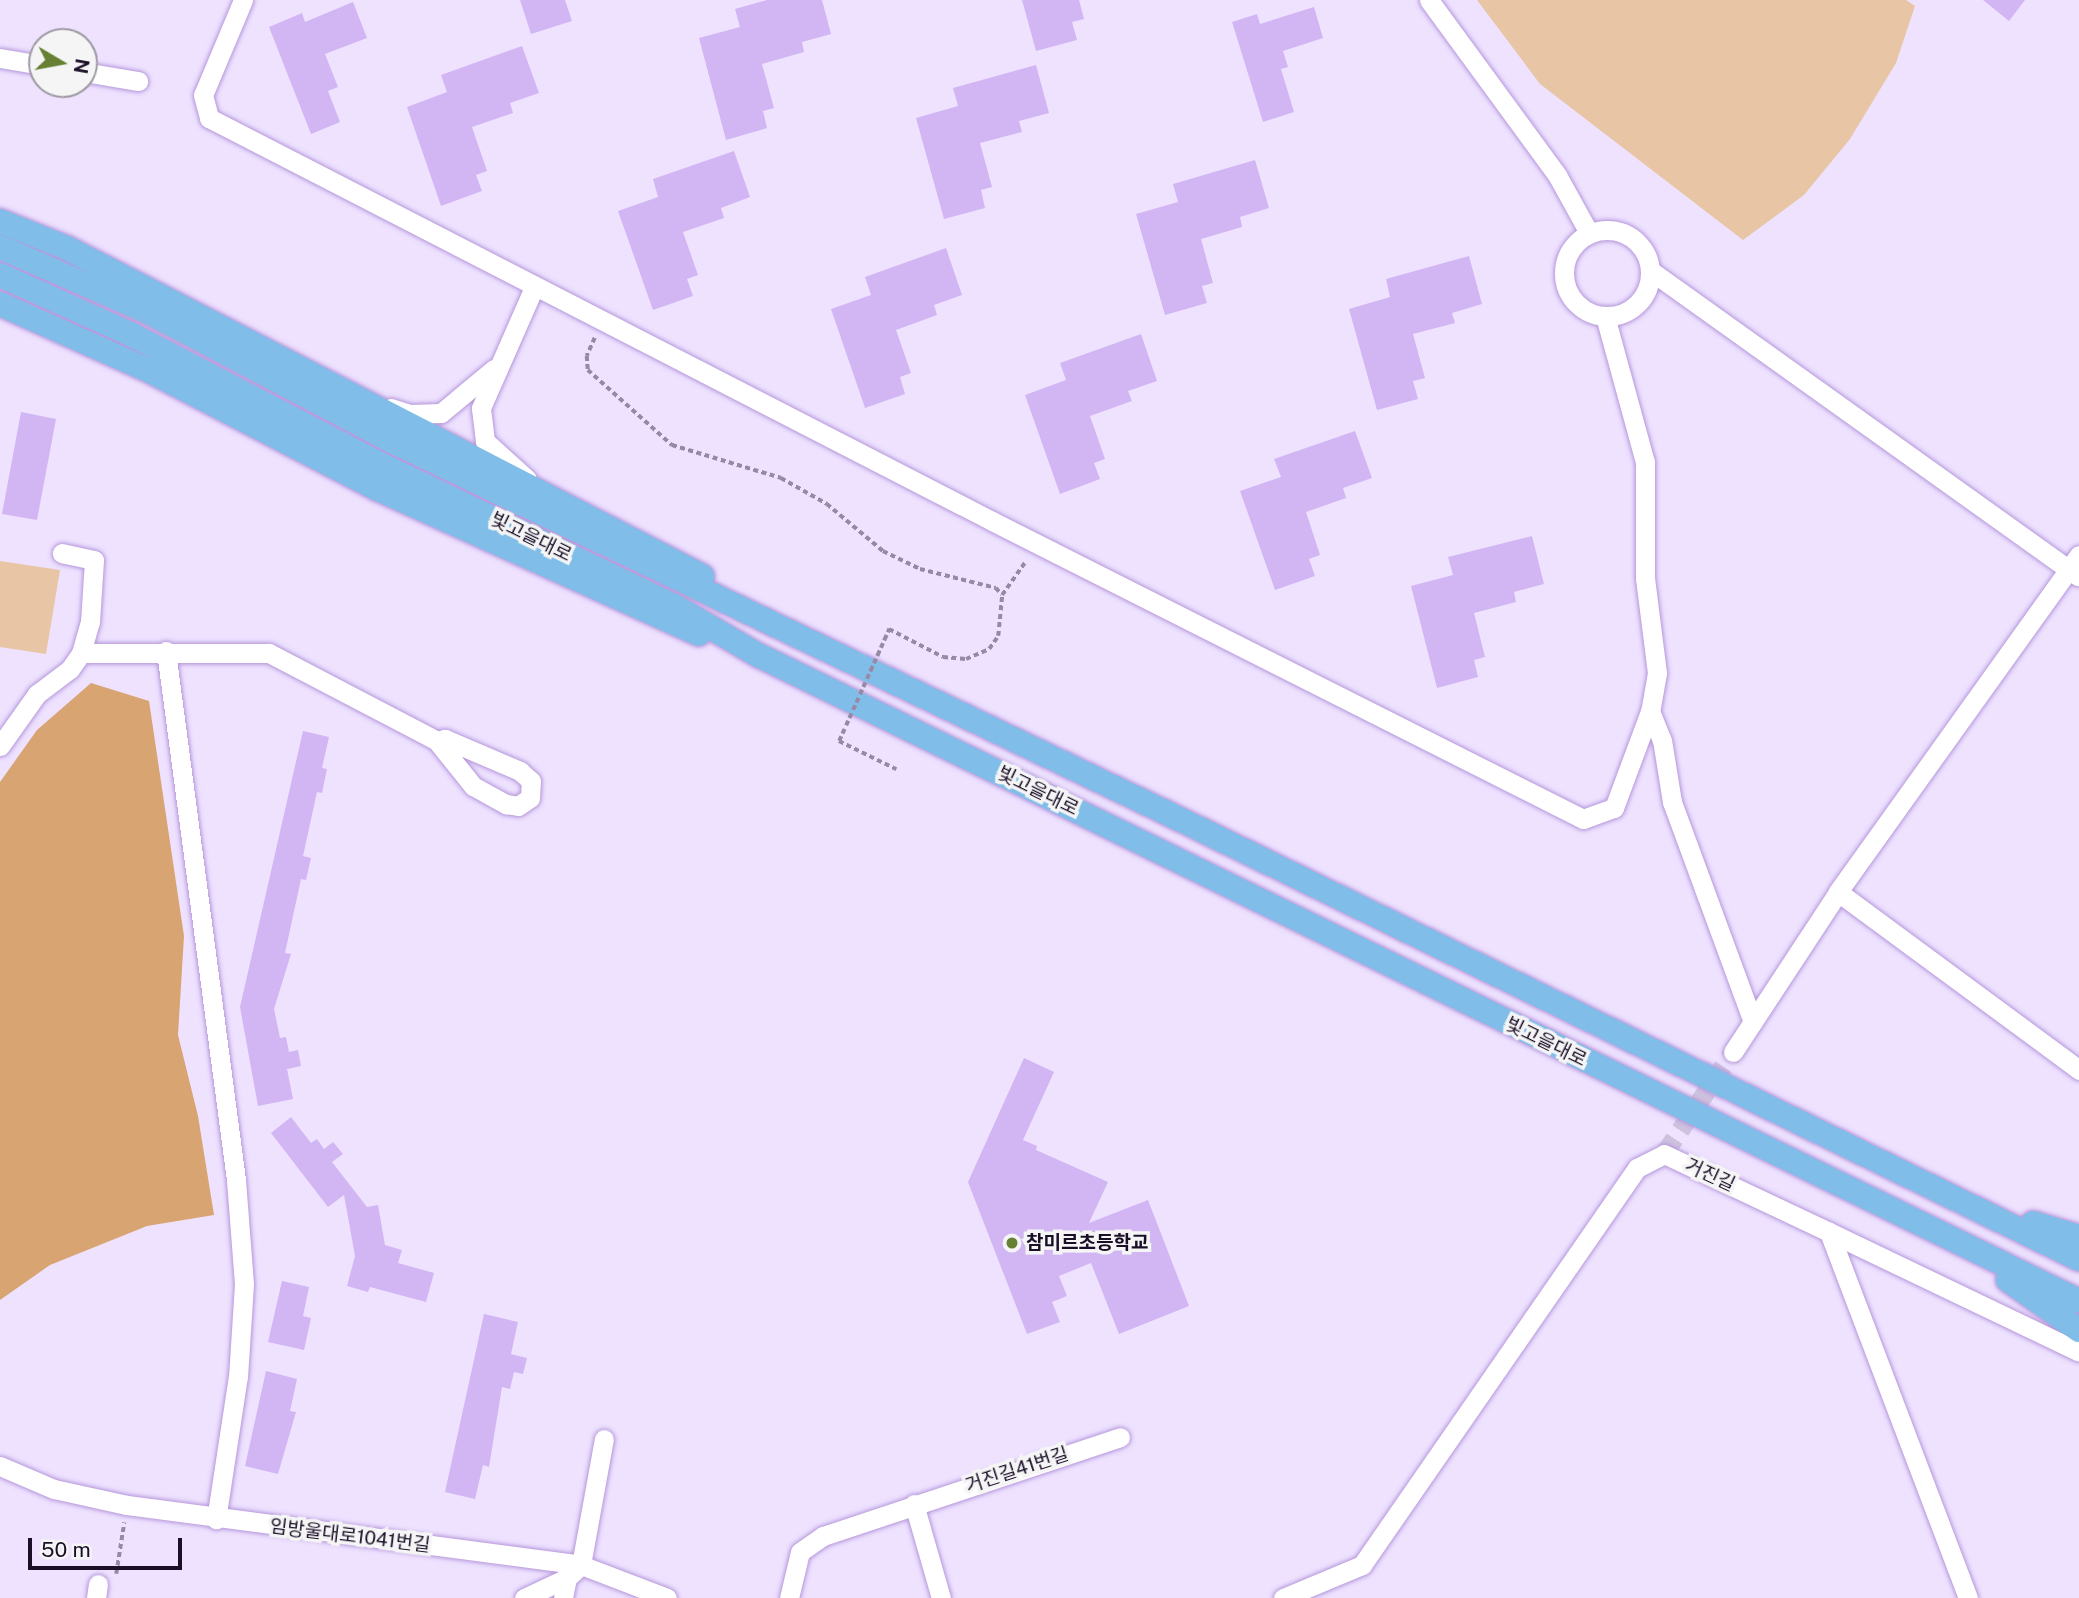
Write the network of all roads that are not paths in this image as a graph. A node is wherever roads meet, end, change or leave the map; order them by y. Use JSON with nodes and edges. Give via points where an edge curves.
{"nodes":[{"id":1,"x":243,"y":0,"type":"edge"},
{"id":2,"x":1429,"y":0,"type":"edge"},
{"id":3,"x":0,"y":58,"type":"edge"},
{"id":4,"x":28,"y":63,"type":"edge"},
{"id":5,"x":98,"y":74,"type":"edge"},
{"id":6,"x":138,"y":81,"type":"dead end"},
{"id":7,"x":0,"y":220,"type":"edge"},
{"id":8,"x":1589,"y":233,"type":"junction"},
{"id":9,"x":0,"y":247,"type":"edge"},
{"id":10,"x":1651,"y":271,"type":"junction"},
{"id":11,"x":0,"y":275,"type":"edge"},
{"id":12,"x":534,"y":286,"type":"junction"},
{"id":13,"x":0,"y":304,"type":"edge"},
{"id":14,"x":1605,"y":316,"type":"junction"},
{"id":15,"x":495,"y":368,"type":"junction"},
{"id":16,"x":352,"y":395,"type":"junction"},
{"id":17,"x":541,"y":491,"type":"junction"},
{"id":18,"x":62,"y":552,"type":"dead end"},
{"id":19,"x":2076,"y":567,"type":"edge"},
{"id":20,"x":773,"y":622,"type":"junction"},
{"id":21,"x":166,"y":651,"type":"junction"},
{"id":22,"x":82,"y":653,"type":"junction"},
{"id":23,"x":758,"y":655,"type":"junction"},
{"id":24,"x":1650,"y":711,"type":"junction"},
{"id":25,"x":437,"y":741,"type":"junction"},
{"id":26,"x":0,"y":746,"type":"edge"},
{"id":27,"x":1839,"y":892,"type":"junction"},
{"id":28,"x":1753,"y":1022,"type":"junction"},
{"id":29,"x":1733,"y":1052,"type":"tunnel mouth"},
{"id":30,"x":2079,"y":1070,"type":"edge"},
{"id":31,"x":1962,"y":1202,"type":"junction"},
{"id":32,"x":1829,"y":1232,"type":"junction"},
{"id":33,"x":1948,"y":1237,"type":"junction"},
{"id":34,"x":2079,"y":1237,"type":"edge"},
{"id":35,"x":2079,"y":1259,"type":"edge"},
{"id":36,"x":2079,"y":1301,"type":"edge"},
{"id":37,"x":2079,"y":1330,"type":"edge"},
{"id":38,"x":2079,"y":1352,"type":"edge"},
{"id":39,"x":1120,"y":1437,"type":"dead end"},
{"id":40,"x":604,"y":1439,"type":"dead end"},
{"id":41,"x":0,"y":1466,"type":"edge"},
{"id":42,"x":914,"y":1504,"type":"junction"},
{"id":43,"x":216,"y":1518,"type":"junction"},
{"id":44,"x":574,"y":1571,"type":"junction"},
{"id":45,"x":524,"y":1598,"type":"edge"},
{"id":46,"x":563,"y":1598,"type":"edge"},
{"id":47,"x":667,"y":1598,"type":"edge"},
{"id":48,"x":789,"y":1598,"type":"edge"},
{"id":49,"x":941,"y":1598,"type":"edge"},
{"id":50,"x":1283,"y":1598,"type":"edge"},
{"id":51,"x":1968,"y":1598,"type":"edge"}],
"edges":[{"from":1,"to":12,"type":"street","via":[[203,95],[209,118]]},
{"from":2,"to":8,"type":"street","via":[[1557,175]]},
{"from":3,"to":4,"type":"street"},
{"from":5,"to":6,"type":"street"},
{"from":7,"to":16,"type":"main road","via":[[67,248]]},
{"from":8,"to":10,"type":"street","via":[[1617,230],[1630,236],[1641,245]]},
{"from":8,"to":14,"type":"street","via":[[1569,252],[1564,280],[1578,305]]},
{"from":9,"to":20,"type":"main road","name":"빛고을대로","via":[[148,312],[394,442]]},
{"from":10,"to":14,"type":"street","via":[[1646,292],[1632,309]]},
{"from":10,"to":19,"type":"street"},
{"from":11,"to":23,"type":"main road","name":"빛고을대로","via":[[132,335],[380,464],[674,606]]},
{"from":12,"to":15,"type":"street"},
{"from":12,"to":24,"type":"street","via":[[1583,819],[1614,808]]},
{"from":13,"to":23,"type":"main road","via":[[154,373],[391,495],[667,622]]},
{"from":14,"to":24,"type":"street","via":[[1645,462],[1645,578],[1657,673]]},
{"from":15,"to":16,"type":"street","via":[[441,413],[409,414]]},
{"from":15,"to":17,"type":"street","via":[[481,408],[485,441]]},
{"from":16,"to":17,"type":"main road"},
{"from":17,"to":20,"type":"main road","via":[[690,567]]},
{"from":18,"to":22,"type":"street","via":[[94,560],[90,622]]},
{"from":19,"to":27,"type":"street"},
{"from":20,"to":31,"type":"main road","name":"빛고을대로"},
{"from":21,"to":22,"type":"street"},
{"from":21,"to":25,"type":"street","via":[[269,653]]},
{"from":21,"to":43,"type":"street","via":[[236,1180],[244,1284],[239,1376]]},
{"from":22,"to":26,"type":"street","via":[[70,669],[37,694]]},
{"from":23,"to":33,"type":"main road","name":"빛고을대로"},
{"from":24,"to":28,"type":"street","via":[[1662,740],[1672,802]]},
{"from":25,"to":25,"type":"street","via":[[474,786],[506,804],[518,806],[530,798],[531,781],[520,771],[445,739]]},
{"from":27,"to":28,"type":"street"},
{"from":27,"to":30,"type":"street"},
{"from":28,"to":29,"type":"street"},
{"from":31,"to":34,"type":"main road"},
{"from":31,"to":35,"type":"main road","name":"빛고을대로"},
{"from":32,"to":38,"type":"street"},
{"from":32,"to":50,"type":"street","name":"거진길","via":[[1664,1154],[1637,1168],[1362,1565]]},
{"from":32,"to":51,"type":"street"},
{"from":33,"to":36,"type":"main road","name":"빛고을대로"},
{"from":33,"to":37,"type":"main road"},
{"from":39,"to":42,"type":"street","name":"거진길41번길"},
{"from":40,"to":44,"type":"street"},
{"from":41,"to":43,"type":"street","name":"임방울대로1041번길","via":[[54,1489]]},
{"from":42,"to":48,"type":"street","name":"거진길41번길","via":[[823,1536],[800,1552]]},
{"from":42,"to":49,"type":"street"},
{"from":43,"to":44,"type":"street","name":"임방울대로1041번길"},
{"from":44,"to":45,"type":"street"},
{"from":44,"to":46,"type":"street"},
{"from":44,"to":47,"type":"street"}]}
